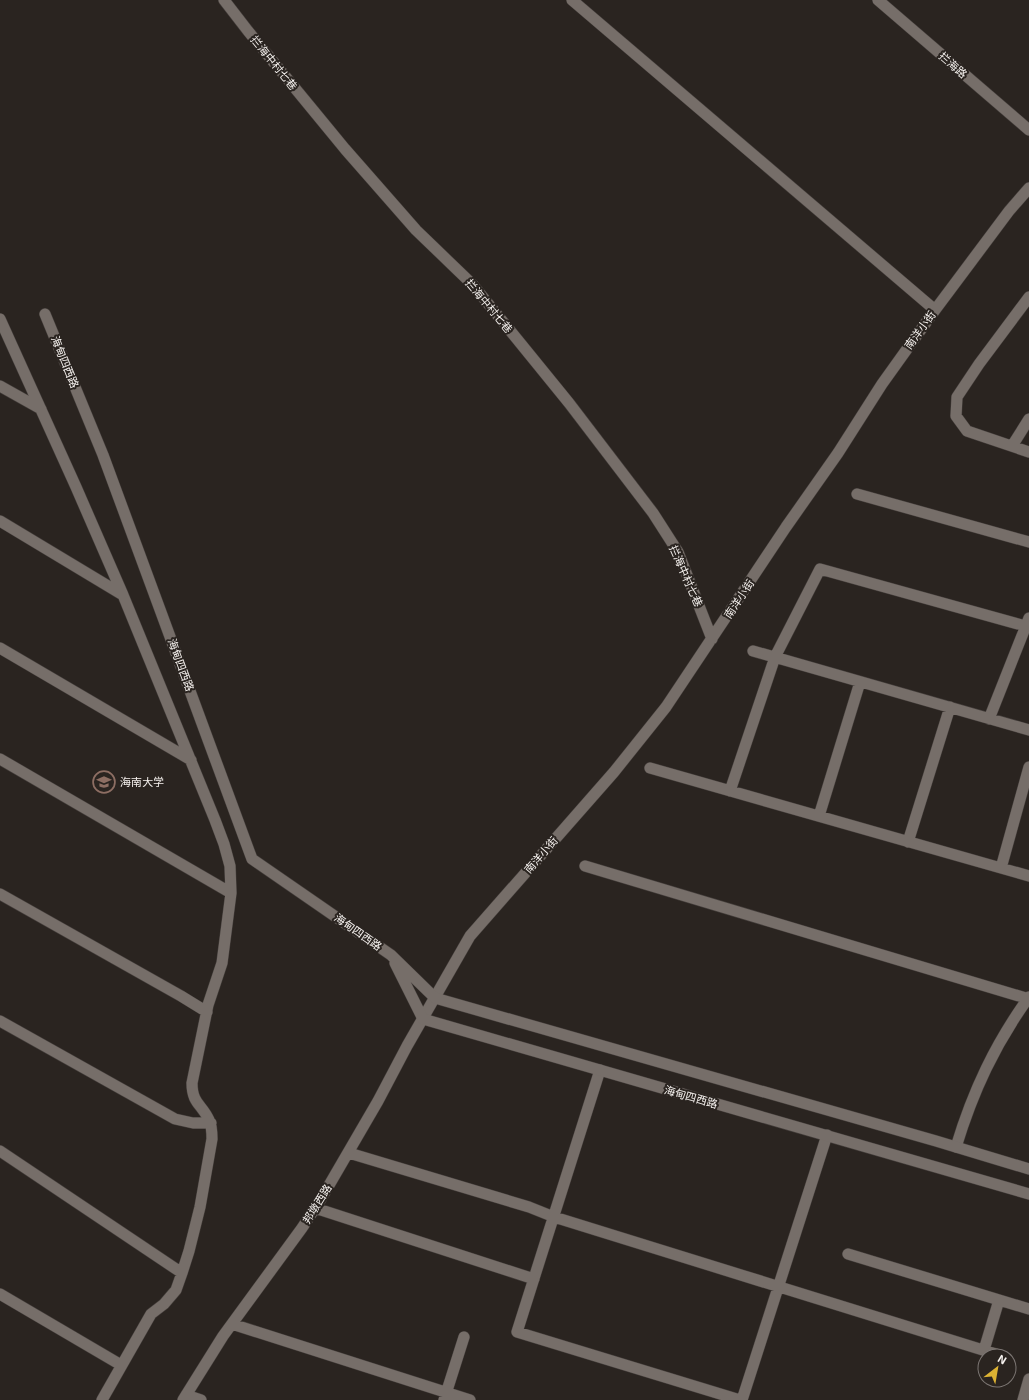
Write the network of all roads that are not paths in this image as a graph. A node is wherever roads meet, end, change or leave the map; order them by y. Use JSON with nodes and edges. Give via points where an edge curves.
{"nodes":[{"id":1,"x":224,"y":0,"type":"edge"},
{"id":2,"x":572,"y":0,"type":"edge"},
{"id":3,"x":878,"y":0,"type":"edge"},
{"id":4,"x":1029,"y":130,"type":"edge"},
{"id":5,"x":1029,"y":188,"type":"edge"},
{"id":6,"x":1029,"y":297,"type":"edge"},
{"id":7,"x":935,"y":310,"type":"junction"},
{"id":8,"x":45,"y":314,"type":"dead end"},
{"id":9,"x":0,"y":319,"type":"edge"},
{"id":10,"x":0,"y":386,"type":"edge"},
{"id":11,"x":41,"y":410,"type":"junction"},
{"id":12,"x":1029,"y":419,"type":"edge"},
{"id":13,"x":1012,"y":446,"type":"junction"},
{"id":14,"x":1029,"y":452,"type":"edge"},
{"id":15,"x":857,"y":494,"type":"dead end"},
{"id":16,"x":0,"y":522,"type":"edge"},
{"id":17,"x":1029,"y":542,"type":"edge"},
{"id":18,"x":123,"y":595,"type":"junction"},
{"id":19,"x":1028,"y":624,"type":"edge"},
{"id":20,"x":712,"y":639,"type":"junction"},
{"id":21,"x":0,"y":648,"type":"edge"},
{"id":22,"x":753,"y":651,"type":"dead end"},
{"id":23,"x":775,"y":657,"type":"junction"},
{"id":24,"x":860,"y":682,"type":"junction"},
{"id":25,"x":950,"y":707,"type":"junction"},
{"id":26,"x":989,"y":719,"type":"junction"},
{"id":27,"x":1029,"y":730,"type":"edge"},
{"id":28,"x":0,"y":759,"type":"edge"},
{"id":29,"x":191,"y":760,"type":"junction"},
{"id":30,"x":1029,"y":767,"type":"edge"},
{"id":31,"x":650,"y":768,"type":"dead end"},
{"id":32,"x":730,"y":791,"type":"junction"},
{"id":33,"x":819,"y":816,"type":"junction"},
{"id":34,"x":908,"y":842,"type":"junction"},
{"id":35,"x":585,"y":866,"type":"dead end"},
{"id":36,"x":1000,"y":868,"type":"junction"},
{"id":37,"x":1029,"y":876,"type":"edge"},
{"id":38,"x":231,"y":893,"type":"junction"},
{"id":39,"x":0,"y":894,"type":"edge"},
{"id":40,"x":391,"y":955,"type":"junction"},
{"id":41,"x":435,"y":998,"type":"junction"},
{"id":42,"x":1028,"y":998,"type":"edge"},
{"id":43,"x":206,"y":1012,"type":"junction"},
{"id":44,"x":423,"y":1019,"type":"junction"},
{"id":45,"x":0,"y":1021,"type":"edge"},
{"id":46,"x":600,"y":1070,"type":"junction"},
{"id":47,"x":211,"y":1123,"type":"junction"},
{"id":48,"x":827,"y":1135,"type":"junction"},
{"id":49,"x":956,"y":1147,"type":"junction"},
{"id":50,"x":0,"y":1151,"type":"edge"},
{"id":51,"x":348,"y":1152,"type":"junction"},
{"id":52,"x":1029,"y":1169,"type":"edge"},
{"id":53,"x":1029,"y":1194,"type":"edge"},
{"id":54,"x":315,"y":1208,"type":"junction"},
{"id":55,"x":554,"y":1217,"type":"junction"},
{"id":56,"x":848,"y":1254,"type":"dead end"},
{"id":57,"x":182,"y":1273,"type":"junction"},
{"id":58,"x":534,"y":1279,"type":"junction"},
{"id":59,"x":778,"y":1287,"type":"junction"},
{"id":60,"x":0,"y":1294,"type":"edge"},
{"id":61,"x":999,"y":1300,"type":"junction"},
{"id":62,"x":1029,"y":1309,"type":"edge"},
{"id":63,"x":232,"y":1324,"type":"junction"},
{"id":64,"x":464,"y":1337,"type":"dead end"},
{"id":65,"x":977,"y":1348,"type":"edge"},
{"id":66,"x":985,"y":1348,"type":"edge"},
{"id":67,"x":121,"y":1365,"type":"junction"},
{"id":68,"x":1029,"y":1379,"type":"edge"},
{"id":69,"x":445,"y":1396,"type":"edge"},
{"id":70,"x":185,"y":1398,"type":"edge"},
{"id":71,"x":102,"y":1400,"type":"edge"},
{"id":72,"x":201,"y":1400,"type":"edge"},
{"id":73,"x":470,"y":1400,"type":"edge"},
{"id":74,"x":741,"y":1400,"type":"edge"},
{"id":75,"x":1023,"y":1400,"type":"edge"}],
"edges":[{"from":1,"to":20,"type":"street","name":"拦海中村七巷","via":[[345,149],[416,230],[473,285],[569,403],[653,513],[678,552]]},
{"from":2,"to":7,"type":"street"},
{"from":3,"to":4,"type":"street","name":"拦海路"},
{"from":5,"to":7,"type":"street","name":"南洋小街"},
{"from":6,"to":13,"type":"street","via":[[957,397],[956,416],[967,432]]},
{"from":7,"to":20,"type":"street","name":"南洋小街","via":[[882,384]]},
{"from":8,"to":40,"type":"street","name":"海甸四西路","via":[[103,455],[252,859]]},
{"from":9,"to":11,"type":"street"},
{"from":10,"to":11,"type":"street"},
{"from":11,"to":18,"type":"street"},
{"from":12,"to":13,"type":"street"},
{"from":13,"to":14,"type":"street"},
{"from":15,"to":17,"type":"street"},
{"from":16,"to":18,"type":"street"},
{"from":18,"to":29,"type":"street"},
{"from":19,"to":23,"type":"street","via":[[820,569]]},
{"from":19,"to":26,"type":"street"},
{"from":20,"to":41,"type":"street","name":"南洋小街","via":[[666,707],[618,766],[470,936]]},
{"from":21,"to":29,"type":"street"},
{"from":22,"to":23,"type":"street"},
{"from":23,"to":24,"type":"street"},
{"from":23,"to":32,"type":"street"},
{"from":24,"to":25,"type":"street"},
{"from":24,"to":33,"type":"street"},
{"from":25,"to":26,"type":"street"},
{"from":25,"to":34,"type":"street"},
{"from":26,"to":27,"type":"street"},
{"from":28,"to":38,"type":"street"},
{"from":29,"to":38,"type":"street","via":[[224,844],[230,866]]},
{"from":30,"to":36,"type":"street"},
{"from":31,"to":32,"type":"street"},
{"from":32,"to":33,"type":"street"},
{"from":33,"to":34,"type":"street"},
{"from":34,"to":36,"type":"street"},
{"from":35,"to":42,"type":"street"},
{"from":36,"to":37,"type":"street"},
{"from":38,"to":43,"type":"street","via":[[222,963]]},
{"from":39,"to":43,"type":"street"},
{"from":40,"to":41,"type":"street","name":"海甸四西路"},
{"from":40,"to":44,"type":"street","name":"海甸四西路"},
{"from":41,"to":44,"type":"street","name":"邦墩西路"},
{"from":41,"to":49,"type":"street","name":"海甸四西路"},
{"from":42,"to":49,"type":"street","via":[[990,1059],[974,1092]]},
{"from":43,"to":47,"type":"street","via":[[192,1091]]},
{"from":44,"to":46,"type":"street","name":"海甸四西路"},
{"from":44,"to":51,"type":"street","name":"邦墩西路"},
{"from":45,"to":47,"type":"street","via":[[175,1119]]},
{"from":46,"to":48,"type":"street","name":"海甸四西路"},
{"from":46,"to":55,"type":"street"},
{"from":47,"to":57,"type":"street","via":[[212,1139],[200,1207]]},
{"from":48,"to":53,"type":"street","name":"海甸四西路"},
{"from":48,"to":59,"type":"street"},
{"from":49,"to":52,"type":"street","name":"海甸四西路"},
{"from":50,"to":57,"type":"street"},
{"from":51,"to":54,"type":"street","name":"邦墩西路"},
{"from":51,"to":55,"type":"street","via":[[529,1207]]},
{"from":54,"to":58,"type":"street"},
{"from":54,"to":63,"type":"street","name":"邦墩西路"},
{"from":55,"to":58,"type":"street"},
{"from":55,"to":59,"type":"street"},
{"from":56,"to":61,"type":"street"},
{"from":57,"to":67,"type":"street","via":[[176,1290],[151,1314]]},
{"from":58,"to":74,"type":"street","via":[[517,1332]]},
{"from":59,"to":65,"type":"street"},
{"from":59,"to":74,"type":"street"},
{"from":60,"to":67,"type":"street"},
{"from":61,"to":62,"type":"street"},
{"from":61,"to":66,"type":"street"},
{"from":63,"to":69,"type":"street"},
{"from":63,"to":70,"type":"street","name":"邦墩西路"},
{"from":64,"to":69,"type":"street"},
{"from":67,"to":71,"type":"street"},
{"from":68,"to":75,"type":"street"},
{"from":69,"to":73,"type":"street"},
{"from":70,"to":72,"type":"street"}]}
